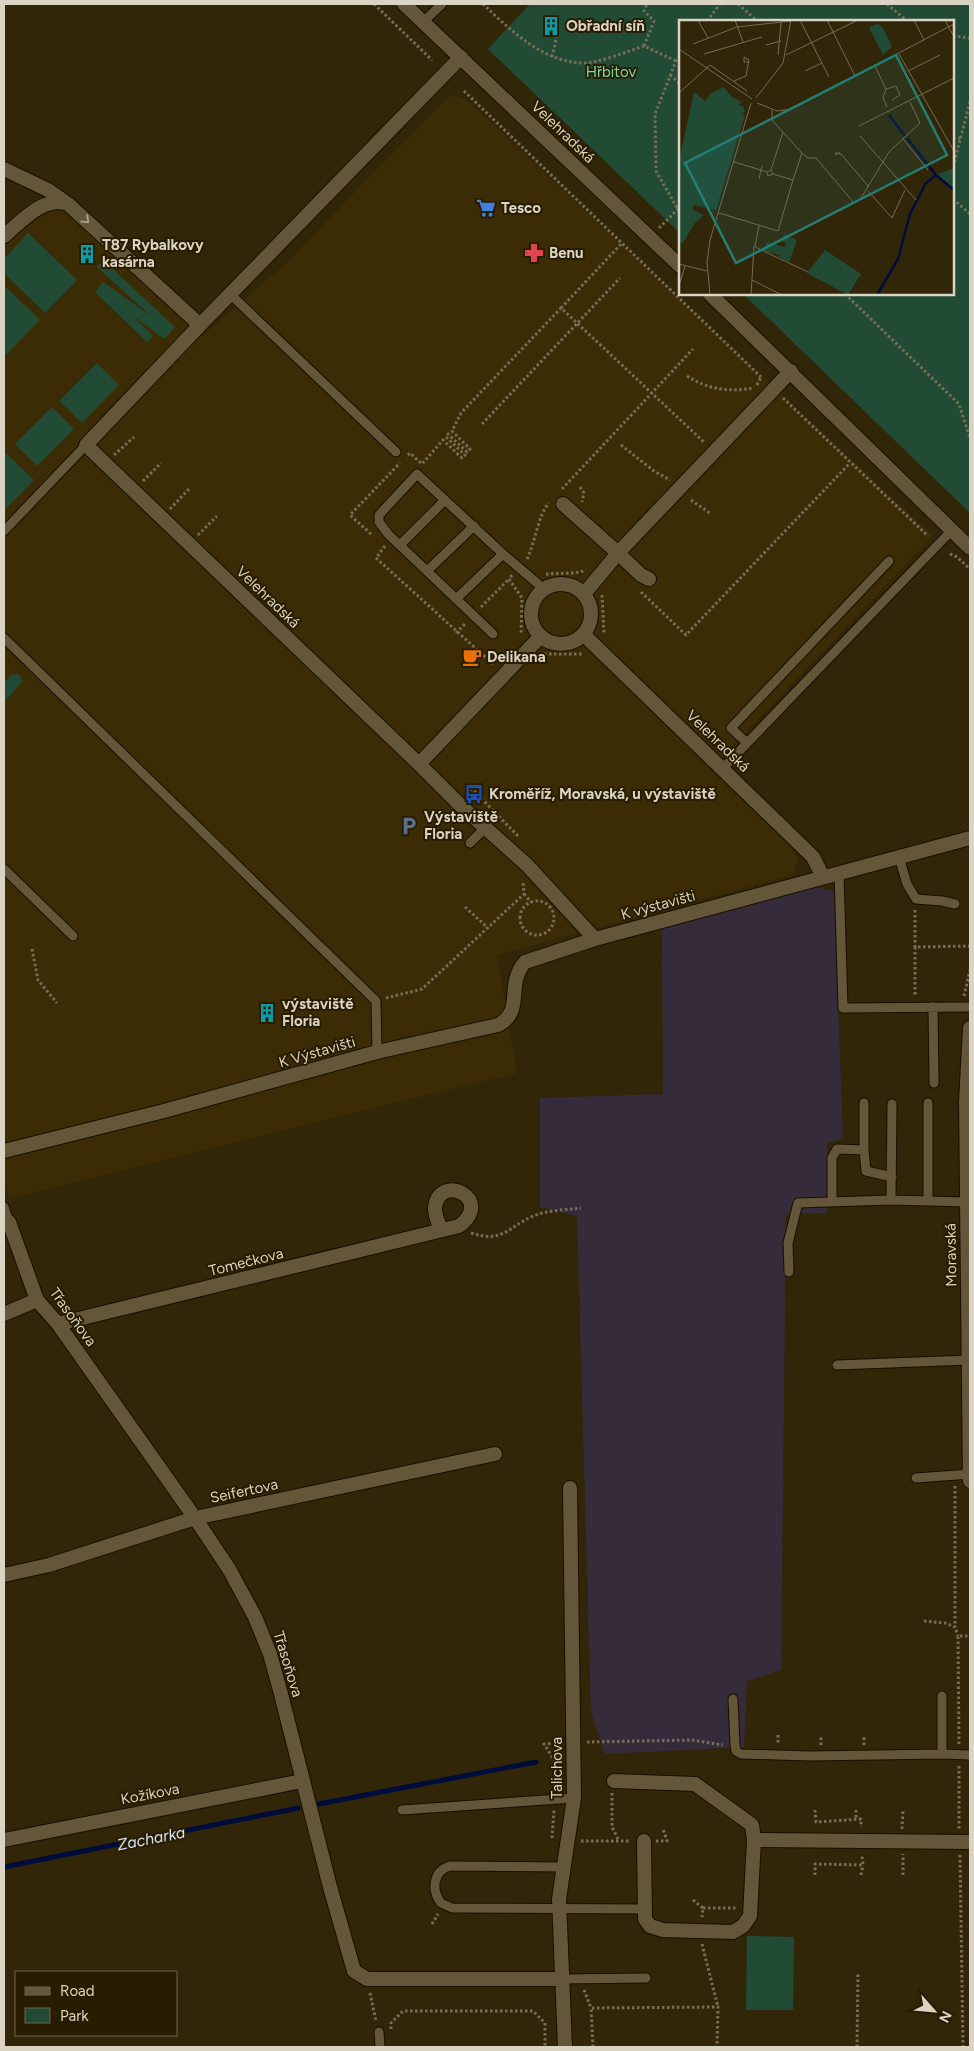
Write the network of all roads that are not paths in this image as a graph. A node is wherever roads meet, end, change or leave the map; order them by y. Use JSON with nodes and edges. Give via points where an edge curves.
{"nodes":[{"id":1,"x":404,"y":4,"type":"edge"},
{"id":2,"x":442,"y":4,"type":"edge"},
{"id":3,"x":423,"y":22,"type":"junction"},
{"id":4,"x":461,"y":57,"type":"junction"},
{"id":5,"x":4,"y":169,"type":"edge"},
{"id":6,"x":68,"y":204,"type":"junction"},
{"id":7,"x":4,"y":236,"type":"edge"},
{"id":8,"x":679,"y":265,"type":"edge"},
{"id":9,"x":230,"y":294,"type":"junction"},
{"id":10,"x":711,"y":295,"type":"edge"},
{"id":11,"x":200,"y":325,"type":"junction"},
{"id":12,"x":791,"y":372,"type":"junction"},
{"id":13,"x":86,"y":445,"type":"junction"},
{"id":14,"x":396,"y":452,"type":"dead end"},
{"id":15,"x":560,"y":497,"type":"road end"},
{"id":16,"x":445,"y":500,"type":"junction"},
{"id":17,"x":474,"y":526,"type":"junction"},
{"id":18,"x":952,"y":530,"type":"junction"},
{"id":19,"x":4,"y":531,"type":"edge"},
{"id":20,"x":400,"y":545,"type":"junction"},
{"id":21,"x":970,"y":548,"type":"edge"},
{"id":22,"x":618,"y":553,"type":"junction"},
{"id":23,"x":503,"y":554,"type":"junction"},
{"id":24,"x":889,"y":561,"type":"dead end"},
{"id":25,"x":427,"y":571,"type":"junction"},
{"id":26,"x":649,"y":579,"type":"dead end"},
{"id":27,"x":544,"y":589,"type":"junction"},
{"id":28,"x":584,"y":594,"type":"junction"},
{"id":29,"x":456,"y":598,"type":"junction"},
{"id":30,"x":494,"y":634,"type":"dead end"},
{"id":31,"x":583,"y":634,"type":"junction"},
{"id":32,"x":541,"y":636,"type":"junction"},
{"id":33,"x":4,"y":638,"type":"edge"},
{"id":34,"x":747,"y":743,"type":"junction"},
{"id":35,"x":419,"y":764,"type":"junction"},
{"id":36,"x":723,"y":768,"type":"junction"},
{"id":37,"x":485,"y":828,"type":"junction"},
{"id":38,"x":970,"y":838,"type":"edge"},
{"id":39,"x":470,"y":843,"type":"dead end"},
{"id":40,"x":900,"y":857,"type":"junction"},
{"id":41,"x":4,"y":869,"type":"edge"},
{"id":42,"x":839,"y":873,"type":"junction"},
{"id":43,"x":823,"y":877,"type":"junction"},
{"id":44,"x":955,"y":904,"type":"dead end"},
{"id":45,"x":72,"y":936,"type":"dead end"},
{"id":46,"x":595,"y":939,"type":"junction"},
{"id":47,"x":933,"y":1007,"type":"junction"},
{"id":48,"x":966,"y":1007,"type":"edge"},
{"id":49,"x":970,"y":1028,"type":"edge"},
{"id":50,"x":377,"y":1052,"type":"junction"},
{"id":51,"x":934,"y":1082,"type":"dead end"},
{"id":52,"x":864,"y":1103,"type":"dead end"},
{"id":53,"x":928,"y":1103,"type":"dead end"},
{"id":54,"x":892,"y":1104,"type":"dead end"},
{"id":55,"x":864,"y":1150,"type":"junction"},
{"id":56,"x":4,"y":1151,"type":"edge"},
{"id":57,"x":892,"y":1177,"type":"junction"},
{"id":58,"x":892,"y":1200,"type":"junction"},
{"id":59,"x":928,"y":1201,"type":"junction"},
{"id":60,"x":832,"y":1202,"type":"junction"},
{"id":61,"x":967,"y":1202,"type":"junction"},
{"id":62,"x":4,"y":1207,"type":"edge"},
{"id":63,"x":9,"y":1222,"type":"joint"},
{"id":64,"x":441,"y":1230,"type":"dead end"},
{"id":65,"x":789,"y":1272,"type":"dead end"},
{"id":66,"x":38,"y":1300,"type":"junction"},
{"id":67,"x":4,"y":1314,"type":"edge"},
{"id":68,"x":58,"y":1324,"type":"junction"},
{"id":69,"x":969,"y":1360,"type":"junction"},
{"id":70,"x":837,"y":1365,"type":"dead end"},
{"id":71,"x":495,"y":1454,"type":"dead end"},
{"id":72,"x":970,"y":1474,"type":"edge"},
{"id":73,"x":916,"y":1478,"type":"dead end"},
{"id":74,"x":970,"y":1481,"type":"edge"},
{"id":75,"x":570,"y":1488,"type":"dead end"},
{"id":76,"x":195,"y":1518,"type":"junction"},
{"id":77,"x":4,"y":1575,"type":"edge"},
{"id":78,"x":942,"y":1696,"type":"dead end"},
{"id":79,"x":734,"y":1699,"type":"dead end"},
{"id":80,"x":942,"y":1754,"type":"junction"},
{"id":81,"x":970,"y":1755,"type":"edge"},
{"id":82,"x":302,"y":1781,"type":"junction"},
{"id":83,"x":615,"y":1781,"type":"road end"},
{"id":84,"x":574,"y":1798,"type":"junction"},
{"id":85,"x":402,"y":1810,"type":"dead end"},
{"id":86,"x":4,"y":1840,"type":"edge"},
{"id":87,"x":754,"y":1840,"type":"junction"},
{"id":88,"x":644,"y":1841,"type":"road end"},
{"id":89,"x":970,"y":1842,"type":"edge"},
{"id":90,"x":564,"y":1866,"type":"junction"},
{"id":91,"x":559,"y":1908,"type":"junction"},
{"id":92,"x":644,"y":1909,"type":"junction"},
{"id":93,"x":646,"y":1978,"type":"dead end"},
{"id":94,"x":561,"y":1979,"type":"junction"},
{"id":95,"x":379,"y":2032,"type":"road end"},
{"id":96,"x":380,"y":2047,"type":"edge"},
{"id":97,"x":565,"y":2047,"type":"edge"}],
"edges":[{"from":1,"to":3,"type":"street","name":"Velehradská"},
{"from":2,"to":3,"type":"lane"},
{"from":3,"to":4,"type":"street","name":"Velehradská"},
{"from":4,"to":8,"type":"street","name":"Velehradská"},
{"from":4,"to":9,"type":"street"},
{"from":5,"to":6,"type":"street","via":[[48,190]]},
{"from":6,"to":7,"type":"street","via":[[58,200],[45,204]]},
{"from":6,"to":11,"type":"street","one_way":true},
{"from":9,"to":11,"type":"street"},
{"from":9,"to":14,"type":"lane"},
{"from":10,"to":12,"type":"street"},
{"from":11,"to":13,"type":"street"},
{"from":12,"to":18,"type":"street"},
{"from":12,"to":22,"type":"street"},
{"from":13,"to":19,"type":"lane"},
{"from":13,"to":35,"type":"street","name":"Velehradská"},
{"from":15,"to":22,"type":"street"},
{"from":16,"to":17,"type":"lane"},
{"from":16,"to":20,"type":"lane"},
{"from":16,"to":20,"type":"lane","via":[[417,474],[379,516],[382,529]]},
{"from":17,"to":23,"type":"lane"},
{"from":17,"to":25,"type":"lane"},
{"from":18,"to":21,"type":"street"},
{"from":18,"to":34,"type":"lane"},
{"from":20,"to":25,"type":"lane"},
{"from":22,"to":26,"type":"street"},
{"from":22,"to":28,"type":"street"},
{"from":23,"to":27,"type":"lane"},
{"from":23,"to":29,"type":"lane"},
{"from":24,"to":34,"type":"lane","via":[[731,728]]},
{"from":25,"to":29,"type":"lane"},
{"from":27,"to":28,"type":"street","via":[[554,584],[565,584]]},
{"from":27,"to":32,"type":"street","via":[[532,606],[531,617]]},
{"from":28,"to":31,"type":"street","via":[[590,604],[591,615]]},
{"from":29,"to":30,"type":"lane"},
{"from":31,"to":32,"type":"street","via":[[562,644]]},
{"from":31,"to":36,"type":"street","name":"Velehradská"},
{"from":32,"to":35,"type":"street"},
{"from":33,"to":50,"type":"lane","via":[[376,1001]]},
{"from":34,"to":36,"type":"lane"},
{"from":35,"to":37,"type":"street"},
{"from":36,"to":43,"type":"street","name":"Velehradská","via":[[813,856]]},
{"from":37,"to":39,"type":"lane"},
{"from":37,"to":46,"type":"street","via":[[527,865]]},
{"from":38,"to":40,"type":"street","name":"K výstavišti"},
{"from":40,"to":42,"type":"street","name":"K výstavišti"},
{"from":40,"to":44,"type":"lane","via":[[907,884],[916,899]]},
{"from":41,"to":45,"type":"lane"},
{"from":42,"to":43,"type":"street","name":"K výstavišti"},
{"from":42,"to":47,"type":"lane","via":[[843,1008]]},
{"from":43,"to":46,"type":"street","name":"K výstavišti"},
{"from":46,"to":50,"type":"street","name":"K Výstavišti","via":[[525,962],[514,980],[514,1007],[506,1021]]},
{"from":47,"to":48,"type":"lane"},
{"from":47,"to":51,"type":"lane"},
{"from":49,"to":61,"type":"street","name":"Moravská","via":[[966,1102]]},
{"from":50,"to":56,"type":"street","name":"K Výstavišti","via":[[154,1114]]},
{"from":52,"to":55,"type":"lane"},
{"from":53,"to":59,"type":"lane"},
{"from":54,"to":57,"type":"lane"},
{"from":55,"to":57,"type":"lane","via":[[866,1171]]},
{"from":55,"to":60,"type":"lane","via":[[837,1150],[832,1158]]},
{"from":57,"to":58,"type":"lane"},
{"from":58,"to":59,"type":"lane"},
{"from":58,"to":60,"type":"lane"},
{"from":59,"to":61,"type":"lane"},
{"from":60,"to":65,"type":"lane","via":[[798,1203],[788,1243]]},
{"from":61,"to":69,"type":"street","name":"Moravská"},
{"from":62,"to":63,"type":"lane"},
{"from":63,"to":66,"type":"street","name":"Třasoňova"},
{"from":64,"to":68,"type":"street","name":"Tomečkova"},
{"from":66,"to":67,"type":"street"},
{"from":66,"to":68,"type":"street","name":"Třasoňova"},
{"from":68,"to":76,"type":"street","name":"Třasoňova"},
{"from":69,"to":70,"type":"lane"},
{"from":69,"to":72,"type":"street","name":"Moravská"},
{"from":71,"to":76,"type":"street","name":"Seifertova"},
{"from":72,"to":73,"type":"lane"},
{"from":72,"to":74,"type":"street","name":"Moravská"},
{"from":75,"to":84,"type":"street","name":"Talichova"},
{"from":76,"to":77,"type":"street","name":"Seifertova","via":[[49,1565]]},
{"from":76,"to":82,"type":"street","name":"Třasoňova","via":[[229,1569],[255,1617],[270,1654]]},
{"from":78,"to":80,"type":"lane"},
{"from":79,"to":80,"type":"lane","via":[[735,1745],[741,1754]]},
{"from":80,"to":81,"type":"lane"},
{"from":82,"to":86,"type":"street","name":"Kožíkova"},
{"from":82,"to":94,"type":"street","name":"Třasoňova","via":[[354,1971],[367,1979]]},
{"from":83,"to":87,"type":"street","via":[[695,1784],[752,1825]]},
{"from":84,"to":85,"type":"lane"},
{"from":84,"to":90,"type":"street","name":"Talichova"},
{"from":87,"to":89,"type":"street"},
{"from":87,"to":92,"type":"street","via":[[750,1916],[743,1926],[732,1932],[663,1930],[650,1926]]},
{"from":88,"to":92,"type":"street"},
{"from":90,"to":91,"type":"street","name":"Talichova"},
{"from":90,"to":91,"type":"lane","via":[[450,1866],[440,1871],[435,1883],[436,1897],[452,1908]]},
{"from":91,"to":92,"type":"lane"},
{"from":91,"to":94,"type":"street","name":"Talichova"},
{"from":93,"to":94,"type":"lane"},
{"from":94,"to":97,"type":"street","name":"Talichova"},
{"from":95,"to":96,"type":"lane"}]}
